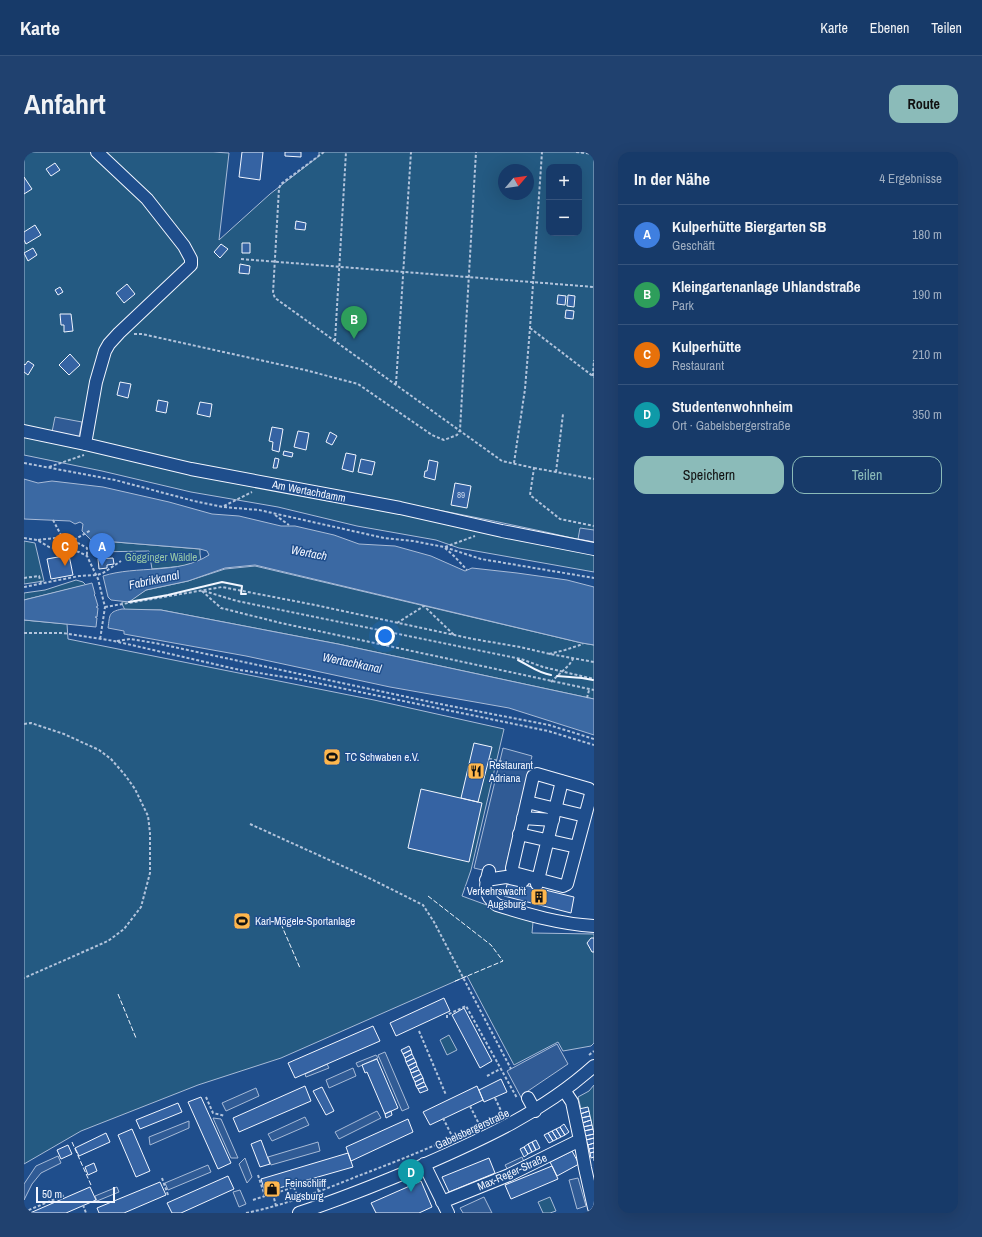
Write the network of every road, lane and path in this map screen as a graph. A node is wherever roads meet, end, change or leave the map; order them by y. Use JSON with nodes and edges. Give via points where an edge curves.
{"nodes":[{"id":1,"x":97,"y":152,"type":"edge"},
{"id":2,"x":324,"y":152,"type":"edge"},
{"id":3,"x":346,"y":152,"type":"edge"},
{"id":4,"x":411,"y":152,"type":"edge"},
{"id":5,"x":476,"y":152,"type":"edge"},
{"id":6,"x":542,"y":152,"type":"edge"},
{"id":7,"x":576,"y":152,"type":"edge"},
{"id":8,"x":594,"y":154,"type":"edge"},
{"id":9,"x":241,"y":259,"type":"dead end"},
{"id":10,"x":274,"y":261,"type":"junction"},
{"id":11,"x":340,"y":267,"type":"junction"},
{"id":12,"x":404,"y":272,"type":"junction"},
{"id":13,"x":470,"y":277,"type":"junction"},
{"id":14,"x":532,"y":283,"type":"junction"},
{"id":15,"x":594,"y":287,"type":"edge"},
{"id":16,"x":530,"y":328,"type":"junction"},
{"id":17,"x":119,"y":333,"type":"junction"},
{"id":18,"x":335,"y":341,"type":"junction"},
{"id":19,"x":594,"y":360,"type":"edge"},
{"id":20,"x":594,"y":377,"type":"edge"},
{"id":21,"x":396,"y":384,"type":"junction"},
{"id":22,"x":563,"y":414,"type":"dead end"},
{"id":23,"x":460,"y":430,"type":"junction"},
{"id":24,"x":24,"y":431,"type":"edge"},
{"id":25,"x":85,"y":444,"type":"junction"},
{"id":26,"x":105,"y":449,"type":"junction"},
{"id":27,"x":24,"y":463,"type":"edge"},
{"id":28,"x":514,"y":463,"type":"junction"},
{"id":29,"x":48,"y":468,"type":"junction"},
{"id":30,"x":534,"y":468,"type":"junction"},
{"id":31,"x":556,"y":472,"type":"junction"},
{"id":32,"x":594,"y":479,"type":"edge"},
{"id":33,"x":269,"y":484,"type":"junction"},
{"id":34,"x":223,"y":507,"type":"junction"},
{"id":35,"x":272,"y":514,"type":"junction"},
{"id":36,"x":53,"y":520,"type":"dead end"},
{"id":37,"x":289,"y":525,"type":"dead end"},
{"id":38,"x":594,"y":526,"type":"edge"},
{"id":39,"x":91,"y":530,"type":"dead end"},
{"id":40,"x":476,"y":536,"type":"dead end"},
{"id":41,"x":24,"y":538,"type":"edge"},
{"id":42,"x":62,"y":538,"type":"junction"},
{"id":43,"x":37,"y":540,"type":"junction"},
{"id":44,"x":74,"y":540,"type":"junction"},
{"id":45,"x":444,"y":547,"type":"junction"},
{"id":46,"x":594,"y":549,"type":"edge"},
{"id":47,"x":87,"y":556,"type":"junction"},
{"id":48,"x":121,"y":562,"type":"dead end"},
{"id":49,"x":467,"y":570,"type":"dead end"},
{"id":50,"x":97,"y":575,"type":"junction"},
{"id":51,"x":24,"y":578,"type":"edge"},
{"id":52,"x":594,"y":578,"type":"edge"},
{"id":53,"x":42,"y":584,"type":"junction"},
{"id":54,"x":24,"y":587,"type":"edge"},
{"id":55,"x":202,"y":591,"type":"junction"},
{"id":56,"x":105,"y":607,"type":"junction"},
{"id":57,"x":397,"y":623,"type":"junction"},
{"id":58,"x":24,"y":633,"type":"edge"},
{"id":59,"x":455,"y":636,"type":"junction"},
{"id":60,"x":100,"y":640,"type":"junction"},
{"id":61,"x":114,"y":641,"type":"junction"},
{"id":62,"x":583,"y":644,"type":"dead end"},
{"id":63,"x":547,"y":654,"type":"junction"},
{"id":64,"x":573,"y":659,"type":"junction"},
{"id":65,"x":594,"y":662,"type":"edge"},
{"id":66,"x":562,"y":671,"type":"junction"},
{"id":67,"x":594,"y":679,"type":"edge"},
{"id":68,"x":551,"y":682,"type":"junction"},
{"id":69,"x":589,"y":690,"type":"junction"},
{"id":70,"x":594,"y":690,"type":"edge"},
{"id":71,"x":587,"y":698,"type":"dead end"},
{"id":72,"x":24,"y":724,"type":"edge"},
{"id":73,"x":594,"y":739,"type":"edge"},
{"id":74,"x":594,"y":745,"type":"edge"},
{"id":75,"x":489,"y":759,"type":"dead end"},
{"id":76,"x":514,"y":764,"type":"dead end"},
{"id":77,"x":562,"y":781,"type":"junction"},
{"id":78,"x":527,"y":802,"type":"junction"},
{"id":79,"x":554,"y":814,"type":"junction"},
{"id":80,"x":585,"y":816,"type":"junction"},
{"id":81,"x":523,"y":818,"type":"junction"},
{"id":82,"x":250,"y":824,"type":"dead end"},
{"id":83,"x":520,"y":834,"type":"junction"},
{"id":84,"x":548,"y":841,"type":"junction"},
{"id":85,"x":577,"y":847,"type":"junction"},
{"id":86,"x":538,"y":882,"type":"junction"},
{"id":87,"x":567,"y":892,"type":"dead end"},
{"id":88,"x":594,"y":926,"type":"edge"},
{"id":89,"x":24,"y":978,"type":"edge"},
{"id":90,"x":447,"y":1018,"type":"dead end"},
{"id":91,"x":419,"y":1031,"type":"dead end"},
{"id":92,"x":594,"y":1051,"type":"edge"},
{"id":93,"x":590,"y":1062,"type":"edge"},
{"id":94,"x":500,"y":1069,"type":"junction"},
{"id":95,"x":511,"y":1069,"type":"dead end"},
{"id":96,"x":487,"y":1076,"type":"dead end"},
{"id":97,"x":564,"y":1090,"type":"junction"},
{"id":98,"x":446,"y":1095,"type":"dead end"},
{"id":99,"x":206,"y":1097,"type":"dead end"},
{"id":100,"x":495,"y":1098,"type":"dead end"},
{"id":101,"x":528,"y":1103,"type":"junction"},
{"id":102,"x":470,"y":1106,"type":"dead end"},
{"id":103,"x":509,"y":1112,"type":"dead end"},
{"id":104,"x":503,"y":1115,"type":"junction"},
{"id":105,"x":224,"y":1116,"type":"dead end"},
{"id":106,"x":443,"y":1118,"type":"dead end"},
{"id":107,"x":497,"y":1118,"type":"dead end"},
{"id":108,"x":486,"y":1123,"type":"dead end"},
{"id":109,"x":480,"y":1126,"type":"junction"},
{"id":110,"x":453,"y":1138,"type":"junction"},
{"id":111,"x":580,"y":1140,"type":"junction"},
{"id":112,"x":424,"y":1164,"type":"junction"},
{"id":113,"x":258,"y":1175,"type":"dead end"},
{"id":114,"x":162,"y":1178,"type":"dead end"},
{"id":115,"x":294,"y":1187,"type":"junction"},
{"id":116,"x":319,"y":1192,"type":"junction"},
{"id":117,"x":273,"y":1194,"type":"junction"},
{"id":118,"x":65,"y":1195,"type":"dead end"},
{"id":119,"x":168,"y":1195,"type":"dead end"},
{"id":120,"x":265,"y":1196,"type":"junction"},
{"id":121,"x":253,"y":1200,"type":"dead end"},
{"id":122,"x":298,"y":1200,"type":"junction"},
{"id":123,"x":442,"y":1202,"type":"junction"},
{"id":124,"x":83,"y":1205,"type":"dead end"},
{"id":125,"x":276,"y":1206,"type":"junction"},
{"id":126,"x":594,"y":1208,"type":"edge"},
{"id":127,"x":312,"y":1211,"type":"edge"},
{"id":128,"x":24,"y":1212,"type":"edge"},
{"id":129,"x":86,"y":1213,"type":"edge"},
{"id":130,"x":246,"y":1213,"type":"edge"},
{"id":131,"x":299,"y":1213,"type":"edge"},
{"id":132,"x":448,"y":1213,"type":"edge"}],
"edges":[{"from":1,"to":17,"type":"street","via":[[147,200],[184,246],[191,259],[191,265]]},
{"from":2,"to":10,"type":"path","via":[[279,188]]},
{"from":3,"to":11,"type":"path"},
{"from":4,"to":12,"type":"path"},
{"from":5,"to":13,"type":"path"},
{"from":6,"to":14,"type":"path"},
{"from":7,"to":8,"type":"path"},
{"from":9,"to":10,"type":"path"},
{"from":10,"to":11,"type":"path"},
{"from":10,"to":18,"type":"path","via":[[275,298]]},
{"from":11,"to":12,"type":"path"},
{"from":11,"to":18,"type":"path"},
{"from":12,"to":13,"type":"path"},
{"from":12,"to":21,"type":"path"},
{"from":13,"to":14,"type":"path"},
{"from":13,"to":23,"type":"path"},
{"from":14,"to":15,"type":"path"},
{"from":14,"to":16,"type":"path"},
{"from":16,"to":20,"type":"path"},
{"from":16,"to":28,"type":"path","via":[[525,389]]},
{"from":17,"to":23,"type":"path","via":[[142,334],[358,384],[432,435],[444,440],[457,435]]},
{"from":17,"to":25,"type":"street","via":[[105,351],[96,382]]},
{"from":18,"to":21,"type":"path"},
{"from":19,"to":20,"type":"path"},
{"from":21,"to":23,"type":"path"},
{"from":22,"to":31,"type":"path"},
{"from":23,"to":28,"type":"path","via":[[502,461]]},
{"from":24,"to":25,"type":"street","name":"Am Wertachdamm"},
{"from":25,"to":26,"type":"street","name":"Am Wertachdamm"},
{"from":26,"to":29,"type":"path"},
{"from":26,"to":33,"type":"street","name":"Am Wertachdamm"},
{"from":27,"to":29,"type":"path"},
{"from":28,"to":30,"type":"path"},
{"from":29,"to":34,"type":"path","via":[[115,480]]},
{"from":30,"to":31,"type":"path"},
{"from":30,"to":38,"type":"path","via":[[530,495],[560,519]]},
{"from":31,"to":32,"type":"path"},
{"from":33,"to":34,"type":"path"},
{"from":33,"to":46,"type":"street","name":"Am Wertachdamm","via":[[400,508]]},
{"from":34,"to":35,"type":"path","via":[[259,510]]},
{"from":35,"to":37,"type":"path"},
{"from":35,"to":45,"type":"path","via":[[384,538],[413,540]]},
{"from":36,"to":42,"type":"path"},
{"from":39,"to":44,"type":"path"},
{"from":40,"to":45,"type":"path"},
{"from":41,"to":43,"type":"path"},
{"from":42,"to":43,"type":"path"},
{"from":42,"to":44,"type":"path"},
{"from":43,"to":47,"type":"path","via":[[49,547],[79,552]]},
{"from":44,"to":47,"type":"path","via":[[87,548]]},
{"from":45,"to":49,"type":"path"},
{"from":45,"to":52,"type":"path","via":[[481,559]]},
{"from":47,"to":50,"type":"path"},
{"from":48,"to":50,"type":"path"},
{"from":50,"to":53,"type":"path"},
{"from":50,"to":56,"type":"path"},
{"from":51,"to":53,"type":"path","via":[[39,576]]},
{"from":53,"to":54,"type":"path"},
{"from":55,"to":56,"type":"path"},
{"from":55,"to":57,"type":"path","via":[[222,587]]},
{"from":55,"to":66,"type":"path","via":[[237,601],[521,659]]},
{"from":55,"to":68,"type":"path","via":[[221,608]]},
{"from":56,"to":60,"type":"path"},
{"from":57,"to":59,"type":"path"},
{"from":57,"to":59,"type":"path","via":[[425,606]]},
{"from":58,"to":60,"type":"path","via":[[63,633]]},
{"from":59,"to":63,"type":"path"},
{"from":60,"to":61,"type":"path"},
{"from":61,"to":73,"type":"path","via":[[130,639],[154,643],[549,725]]},
{"from":61,"to":74,"type":"path","via":[[240,670],[297,679],[548,732]]},
{"from":62,"to":63,"type":"path"},
{"from":63,"to":64,"type":"path"},
{"from":64,"to":65,"type":"path"},
{"from":64,"to":66,"type":"path"},
{"from":66,"to":67,"type":"path"},
{"from":66,"to":68,"type":"path"},
{"from":68,"to":69,"type":"path"},
{"from":69,"to":70,"type":"path"},
{"from":69,"to":71,"type":"path"},
{"from":72,"to":89,"type":"path","via":[[31,723],[64,734],[99,750],[111,760],[135,788],[148,816],[150,833],[150,873],[142,907],[124,929],[108,941]]},
{"from":75,"to":76,"type":"path"},
{"from":77,"to":78,"type":"street","via":[[537,774],[533,776]]},
{"from":77,"to":79,"type":"street"},
{"from":77,"to":80,"type":"street","via":[[589,788],[591,794]]},
{"from":78,"to":79,"type":"street"},
{"from":78,"to":81,"type":"street"},
{"from":79,"to":80,"type":"street"},
{"from":79,"to":81,"type":"street"},
{"from":79,"to":84,"type":"street"},
{"from":80,"to":85,"type":"street"},
{"from":81,"to":83,"type":"street"},
{"from":82,"to":95,"type":"path","via":[[423,905]]},
{"from":83,"to":84,"type":"street"},
{"from":83,"to":86,"type":"street","via":[[512,868],[514,873]]},
{"from":84,"to":85,"type":"street"},
{"from":84,"to":86,"type":"street"},
{"from":85,"to":86,"type":"street","via":[[568,884],[563,886]]},
{"from":86,"to":87,"type":"street"},
{"from":86,"to":88,"type":"street","via":[[488,875],[485,886],[490,900],[497,905],[548,920]]},
{"from":90,"to":94,"type":"path","via":[[447,1015],[466,1006]]},
{"from":91,"to":98,"type":"path"},
{"from":92,"to":93,"type":"path"},
{"from":93,"to":97,"type":"street","name":"Gabelsbergerstraße"},
{"from":94,"to":96,"type":"path"},
{"from":94,"to":101,"type":"path"},
{"from":97,"to":101,"type":"street","name":"Gabelsbergerstraße"},
{"from":97,"to":111,"type":"street","via":[[572,1102]]},
{"from":99,"to":105,"type":"path","via":[[213,1113]]},
{"from":100,"to":104,"type":"path"},
{"from":101,"to":112,"type":"street","name":"Gabelsbergerstraße","via":[[484,1138]]},
{"from":102,"to":109,"type":"path"},
{"from":103,"to":104,"type":"path","name":"Gabelsbergerstraße"},
{"from":104,"to":107,"type":"path","name":"Gabelsbergerstraße"},
{"from":106,"to":110,"type":"path"},
{"from":108,"to":109,"type":"path","name":"Gabelsbergerstraße"},
{"from":109,"to":110,"type":"path","name":"Gabelsbergerstraße"},
{"from":110,"to":116,"type":"path","name":"Gabelsbergerstraße"},
{"from":111,"to":123,"type":"street","name":"Max-Reger-Straße","via":[[509,1175]]},
{"from":111,"to":126,"type":"street"},
{"from":112,"to":123,"type":"street"},
{"from":112,"to":127,"type":"street","name":"Gabelsbergerstraße"},
{"from":113,"to":120,"type":"path"},
{"from":114,"to":119,"type":"path"},
{"from":115,"to":116,"type":"path","via":[[315,1180]]},
{"from":115,"to":117,"type":"path"},
{"from":115,"to":122,"type":"path"},
{"from":116,"to":122,"type":"path","name":"Gabelsbergerstraße"},
{"from":117,"to":120,"type":"path"},
{"from":117,"to":125,"type":"path"},
{"from":118,"to":128,"type":"path"},
{"from":120,"to":121,"type":"path"},
{"from":122,"to":125,"type":"path","name":"Gabelsbergerstraße"},
{"from":123,"to":132,"type":"street"},
{"from":124,"to":129,"type":"path"},
{"from":125,"to":130,"type":"path","name":"Gabelsbergerstraße"},
{"from":127,"to":131,"type":"street","name":"Gabelsbergerstraße"}]}
